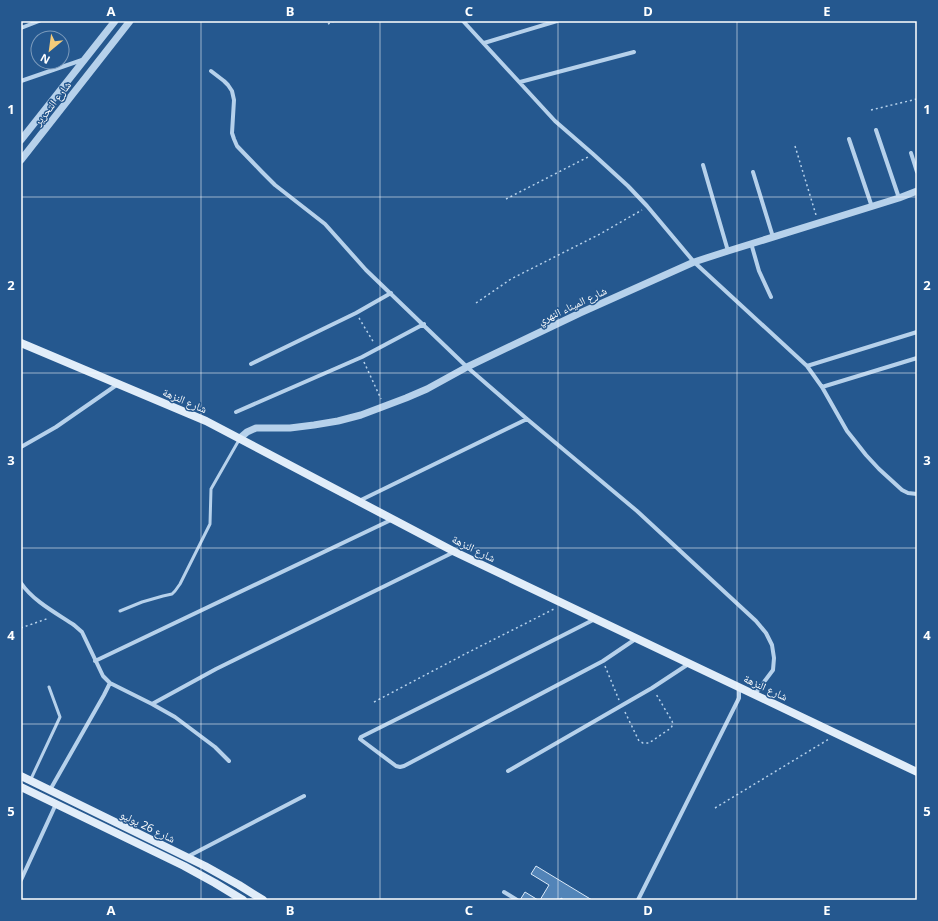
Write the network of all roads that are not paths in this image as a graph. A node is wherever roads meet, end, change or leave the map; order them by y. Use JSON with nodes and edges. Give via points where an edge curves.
{"nodes":[{"id":1,"x":39,"y":21,"type":"edge"},
{"id":2,"x":114,"y":21,"type":"edge"},
{"id":3,"x":130,"y":21,"type":"edge"},
{"id":4,"x":463,"y":21,"type":"edge"},
{"id":5,"x":557,"y":21,"type":"edge"},
{"id":6,"x":21,"y":28,"type":"edge"},
{"id":7,"x":123,"y":30,"type":"junction"},
{"id":8,"x":484,"y":43,"type":"junction"},
{"id":9,"x":634,"y":52,"type":"dead end"},
{"id":10,"x":85,"y":59,"type":"junction"},
{"id":11,"x":211,"y":71,"type":"dead end"},
{"id":12,"x":21,"y":81,"type":"edge"},
{"id":13,"x":520,"y":82,"type":"junction"},
{"id":14,"x":876,"y":130,"type":"dead end"},
{"id":15,"x":849,"y":139,"type":"dead end"},
{"id":16,"x":21,"y":140,"type":"edge"},
{"id":17,"x":911,"y":154,"type":"dead end"},
{"id":18,"x":21,"y":160,"type":"edge"},
{"id":19,"x":703,"y":165,"type":"dead end"},
{"id":20,"x":753,"y":172,"type":"dead end"},
{"id":21,"x":917,"y":172,"type":"edge"},
{"id":22,"x":917,"y":192,"type":"edge"},
{"id":23,"x":899,"y":198,"type":"junction"},
{"id":24,"x":872,"y":207,"type":"junction"},
{"id":25,"x":773,"y":237,"type":"junction"},
{"id":26,"x":751,"y":243,"type":"junction"},
{"id":27,"x":728,"y":251,"type":"junction"},
{"id":28,"x":694,"y":262,"type":"junction"},
{"id":29,"x":391,"y":293,"type":"junction"},
{"id":30,"x":771,"y":297,"type":"dead end"},
{"id":31,"x":424,"y":324,"type":"junction"},
{"id":32,"x":917,"y":332,"type":"edge"},
{"id":33,"x":21,"y":343,"type":"edge"},
{"id":34,"x":917,"y":358,"type":"edge"},
{"id":35,"x":251,"y":364,"type":"dead end"},
{"id":36,"x":807,"y":366,"type":"junction"},
{"id":37,"x":467,"y":367,"type":"junction"},
{"id":38,"x":118,"y":384,"type":"junction"},
{"id":39,"x":822,"y":387,"type":"junction"},
{"id":40,"x":236,"y":412,"type":"dead end"},
{"id":41,"x":527,"y":419,"type":"junction"},
{"id":42,"x":240,"y":438,"type":"junction"},
{"id":43,"x":21,"y":447,"type":"edge"},
{"id":44,"x":917,"y":494,"type":"edge"},
{"id":45,"x":359,"y":501,"type":"junction"},
{"id":46,"x":393,"y":519,"type":"junction"},
{"id":47,"x":455,"y":552,"type":"junction"},
{"id":48,"x":22,"y":586,"type":"edge"},
{"id":49,"x":120,"y":611,"type":"dead end"},
{"id":50,"x":596,"y":618,"type":"junction"},
{"id":51,"x":637,"y":638,"type":"junction"},
{"id":52,"x":95,"y":661,"type":"junction"},
{"id":53,"x":690,"y":663,"type":"junction"},
{"id":54,"x":110,"y":682,"type":"junction"},
{"id":55,"x":49,"y":687,"type":"dead end"},
{"id":56,"x":739,"y":687,"type":"junction"},
{"id":57,"x":754,"y":694,"type":"junction"},
{"id":58,"x":152,"y":704,"type":"junction"},
{"id":59,"x":229,"y":761,"type":"dead end"},
{"id":60,"x":508,"y":771,"type":"dead end"},
{"id":61,"x":917,"y":772,"type":"edge"},
{"id":62,"x":21,"y":776,"type":"edge"},
{"id":63,"x":30,"y":781,"type":"junction"},
{"id":64,"x":21,"y":787,"type":"edge"},
{"id":65,"x":50,"y":791,"type":"junction"},
{"id":66,"x":304,"y":796,"type":"dead end"},
{"id":67,"x":56,"y":804,"type":"junction"},
{"id":68,"x":187,"y":857,"type":"junction"},
{"id":69,"x":21,"y":880,"type":"edge"},
{"id":70,"x":504,"y":892,"type":"dead end"},
{"id":71,"x":243,"y":900,"type":"edge"},
{"id":72,"x":263,"y":900,"type":"edge"},
{"id":73,"x":517,"y":900,"type":"edge"},
{"id":74,"x":638,"y":900,"type":"edge"}],
"edges":[{"from":1,"to":6,"type":"street"},
{"from":2,"to":7,"type":"street"},
{"from":2,"to":10,"type":"street","name":"شارع التحرير"},
{"from":3,"to":7,"type":"street","name":"شارع التحرير"},
{"from":4,"to":8,"type":"street"},
{"from":5,"to":8,"type":"street"},
{"from":7,"to":18,"type":"street","name":"شارع التحرير"},
{"from":8,"to":13,"type":"street"},
{"from":9,"to":13,"type":"street"},
{"from":10,"to":12,"type":"street"},
{"from":10,"to":16,"type":"street","name":"شارع التحرير"},
{"from":11,"to":29,"type":"street","via":[[232,91],[232,133],[237,146],[275,185],[325,224],[366,270]]},
{"from":13,"to":28,"type":"street","via":[[555,121],[628,186]]},
{"from":14,"to":23,"type":"street"},
{"from":15,"to":24,"type":"street"},
{"from":17,"to":21,"type":"street"},
{"from":19,"to":27,"type":"street"},
{"from":20,"to":25,"type":"street"},
{"from":22,"to":23,"type":"street","name":"شارع الميناء النهري"},
{"from":23,"to":24,"type":"street","name":"شارع الميناء النهري"},
{"from":24,"to":25,"type":"street","name":"شارع الميناء النهري"},
{"from":25,"to":26,"type":"street","name":"شارع الميناء النهري"},
{"from":26,"to":27,"type":"street","name":"شارع الميناء النهري"},
{"from":26,"to":30,"type":"street","via":[[759,271]]},
{"from":27,"to":28,"type":"street","name":"شارع الميناء النهري"},
{"from":28,"to":36,"type":"street"},
{"from":28,"to":37,"type":"street","name":"شارع الميناء النهري"},
{"from":29,"to":31,"type":"street"},
{"from":29,"to":35,"type":"street","via":[[356,313]]},
{"from":31,"to":37,"type":"street"},
{"from":31,"to":40,"type":"street","via":[[362,357]]},
{"from":32,"to":36,"type":"street"},
{"from":33,"to":38,"type":"main road","name":"شارع النزهة"},
{"from":34,"to":39,"type":"street"},
{"from":36,"to":39,"type":"street"},
{"from":37,"to":41,"type":"street"},
{"from":37,"to":42,"type":"street","name":"شارع الميناء النهري","via":[[427,389],[350,418],[314,426],[256,428]]},
{"from":38,"to":42,"type":"main road","name":"شارع النزهة"},
{"from":38,"to":43,"type":"street","via":[[56,427]]},
{"from":39,"to":44,"type":"street","via":[[847,431],[866,455],[902,490]]},
{"from":41,"to":45,"type":"street"},
{"from":41,"to":57,"type":"street","via":[[636,512],[766,633],[772,645],[773,670]]},
{"from":42,"to":45,"type":"main road","name":"شارع النزهة"},
{"from":42,"to":49,"type":"lane","via":[[211,489],[210,524],[180,584],[172,594]]},
{"from":45,"to":46,"type":"main road","name":"شارع النزهة"},
{"from":46,"to":47,"type":"main road","name":"شارع النزهة"},
{"from":46,"to":52,"type":"street"},
{"from":47,"to":50,"type":"main road","name":"شارع النزهة"},
{"from":47,"to":58,"type":"street","via":[[216,669]]},
{"from":48,"to":52,"type":"street","via":[[82,632]]},
{"from":50,"to":51,"type":"main road","name":"شارع النزهة"},
{"from":50,"to":51,"type":"street","via":[[361,737],[360,740],[396,766],[404,766],[603,661]]},
{"from":51,"to":53,"type":"main road","name":"شارع النزهة"},
{"from":52,"to":54,"type":"street","via":[[103,676]]},
{"from":53,"to":56,"type":"main road","name":"شارع النزهة"},
{"from":53,"to":60,"type":"street","via":[[652,688]]},
{"from":54,"to":58,"type":"street"},
{"from":54,"to":65,"type":"street"},
{"from":55,"to":63,"type":"lane","via":[[60,717]]},
{"from":56,"to":57,"type":"main road","name":"شارع النزهة"},
{"from":56,"to":74,"type":"street","via":[[739,698]]},
{"from":57,"to":61,"type":"main road","name":"شارع النزهة"},
{"from":58,"to":59,"type":"street","via":[[194,731]]},
{"from":62,"to":63,"type":"main road","name":"شارع 26 يوليو"},
{"from":63,"to":65,"type":"main road","name":"شارع 26 يوليو"},
{"from":64,"to":67,"type":"main road","name":"شارع 26 يوليو"},
{"from":65,"to":68,"type":"main road","name":"شارع 26 يوليو"},
{"from":66,"to":68,"type":"street"},
{"from":67,"to":69,"type":"street"},
{"from":67,"to":71,"type":"main road","name":"شارع 26 يوليو","via":[[184,866]]},
{"from":68,"to":72,"type":"main road","name":"شارع 26 يوليو"},
{"from":70,"to":73,"type":"street"}]}
